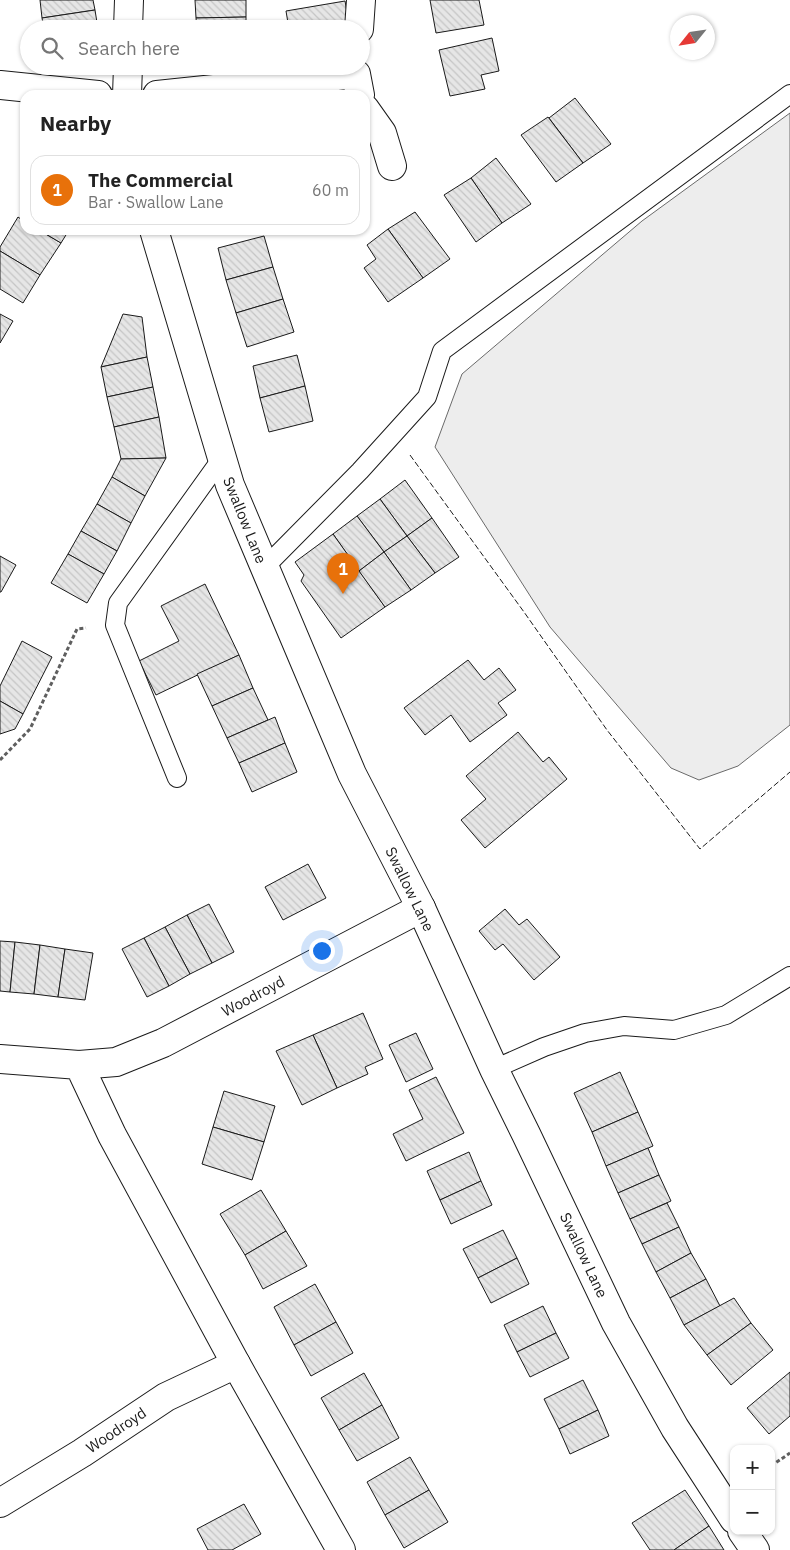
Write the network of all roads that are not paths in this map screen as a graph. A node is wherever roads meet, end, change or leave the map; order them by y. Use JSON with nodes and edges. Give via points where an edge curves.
{"nodes":[{"id":1,"x":129,"y":0,"type":"edge"},
{"id":2,"x":361,"y":0,"type":"edge"},
{"id":3,"x":128,"y":20,"type":"edge"},
{"id":4,"x":360,"y":20,"type":"edge"},
{"id":5,"x":128,"y":75,"type":"edge"},
{"id":6,"x":358,"y":79,"type":"edge"},
{"id":7,"x":0,"y":85,"type":"edge"},
{"id":8,"x":49,"y":90,"type":"edge"},
{"id":9,"x":127,"y":90,"type":"edge"},
{"id":10,"x":220,"y":90,"type":"edge"},
{"id":11,"x":790,"y":94,"type":"edge"},
{"id":12,"x":370,"y":116,"type":"edge"},
{"id":13,"x":392,"y":166,"type":"dead end"},
{"id":14,"x":155,"y":235,"type":"edge"},
{"id":15,"x":222,"y":458,"type":"junction"},
{"id":16,"x":264,"y":567,"type":"junction"},
{"id":17,"x":177,"y":778,"type":"dead end"},
{"id":18,"x":421,"y":908,"type":"junction"},
{"id":19,"x":790,"y":976,"type":"edge"},
{"id":20,"x":0,"y":1059,"type":"edge"},
{"id":21,"x":79,"y":1065,"type":"junction"},
{"id":22,"x":494,"y":1068,"type":"junction"},
{"id":23,"x":236,"y":1364,"type":"junction"},
{"id":24,"x":0,"y":1503,"type":"edge"},
{"id":25,"x":730,"y":1512,"type":"edge"},
{"id":26,"x":745,"y":1535,"type":"edge"},
{"id":27,"x":341,"y":1550,"type":"edge"},
{"id":28,"x":755,"y":1550,"type":"edge"}],
"edges":[{"from":1,"to":3,"type":"street"},
{"from":2,"to":4,"type":"street"},
{"from":5,"to":9,"type":"street"},
{"from":6,"to":10,"type":"street"},
{"from":7,"to":8,"type":"street"},
{"from":11,"to":16,"type":"lane","via":[[442,352],[427,397],[360,471]]},
{"from":12,"to":13,"type":"street","via":[[382,133]]},
{"from":14,"to":15,"type":"street","name":"Swallow Lane"},
{"from":15,"to":16,"type":"street","name":"Swallow Lane","via":[[230,486]]},
{"from":15,"to":17,"type":"lane","via":[[118,602],[115,625]]},
{"from":16,"to":18,"type":"street","name":"Swallow Lane","via":[[352,774]]},
{"from":18,"to":21,"type":"street","name":"Woodroyd","via":[[163,1043],[116,1062]]},
{"from":18,"to":22,"type":"street","name":"Swallow Lane"},
{"from":19,"to":22,"type":"lane","via":[[726,1015],[674,1030],[624,1026],[585,1033]]},
{"from":20,"to":21,"type":"street","name":"Woodroyd"},
{"from":21,"to":23,"type":"street","via":[[112,1134]]},
{"from":22,"to":25,"type":"street","name":"Swallow Lane","via":[[616,1323],[675,1428]]},
{"from":23,"to":24,"type":"street","name":"Woodroyd","via":[[166,1397]]},
{"from":23,"to":27,"type":"street"},
{"from":26,"to":28,"type":"street"}]}
